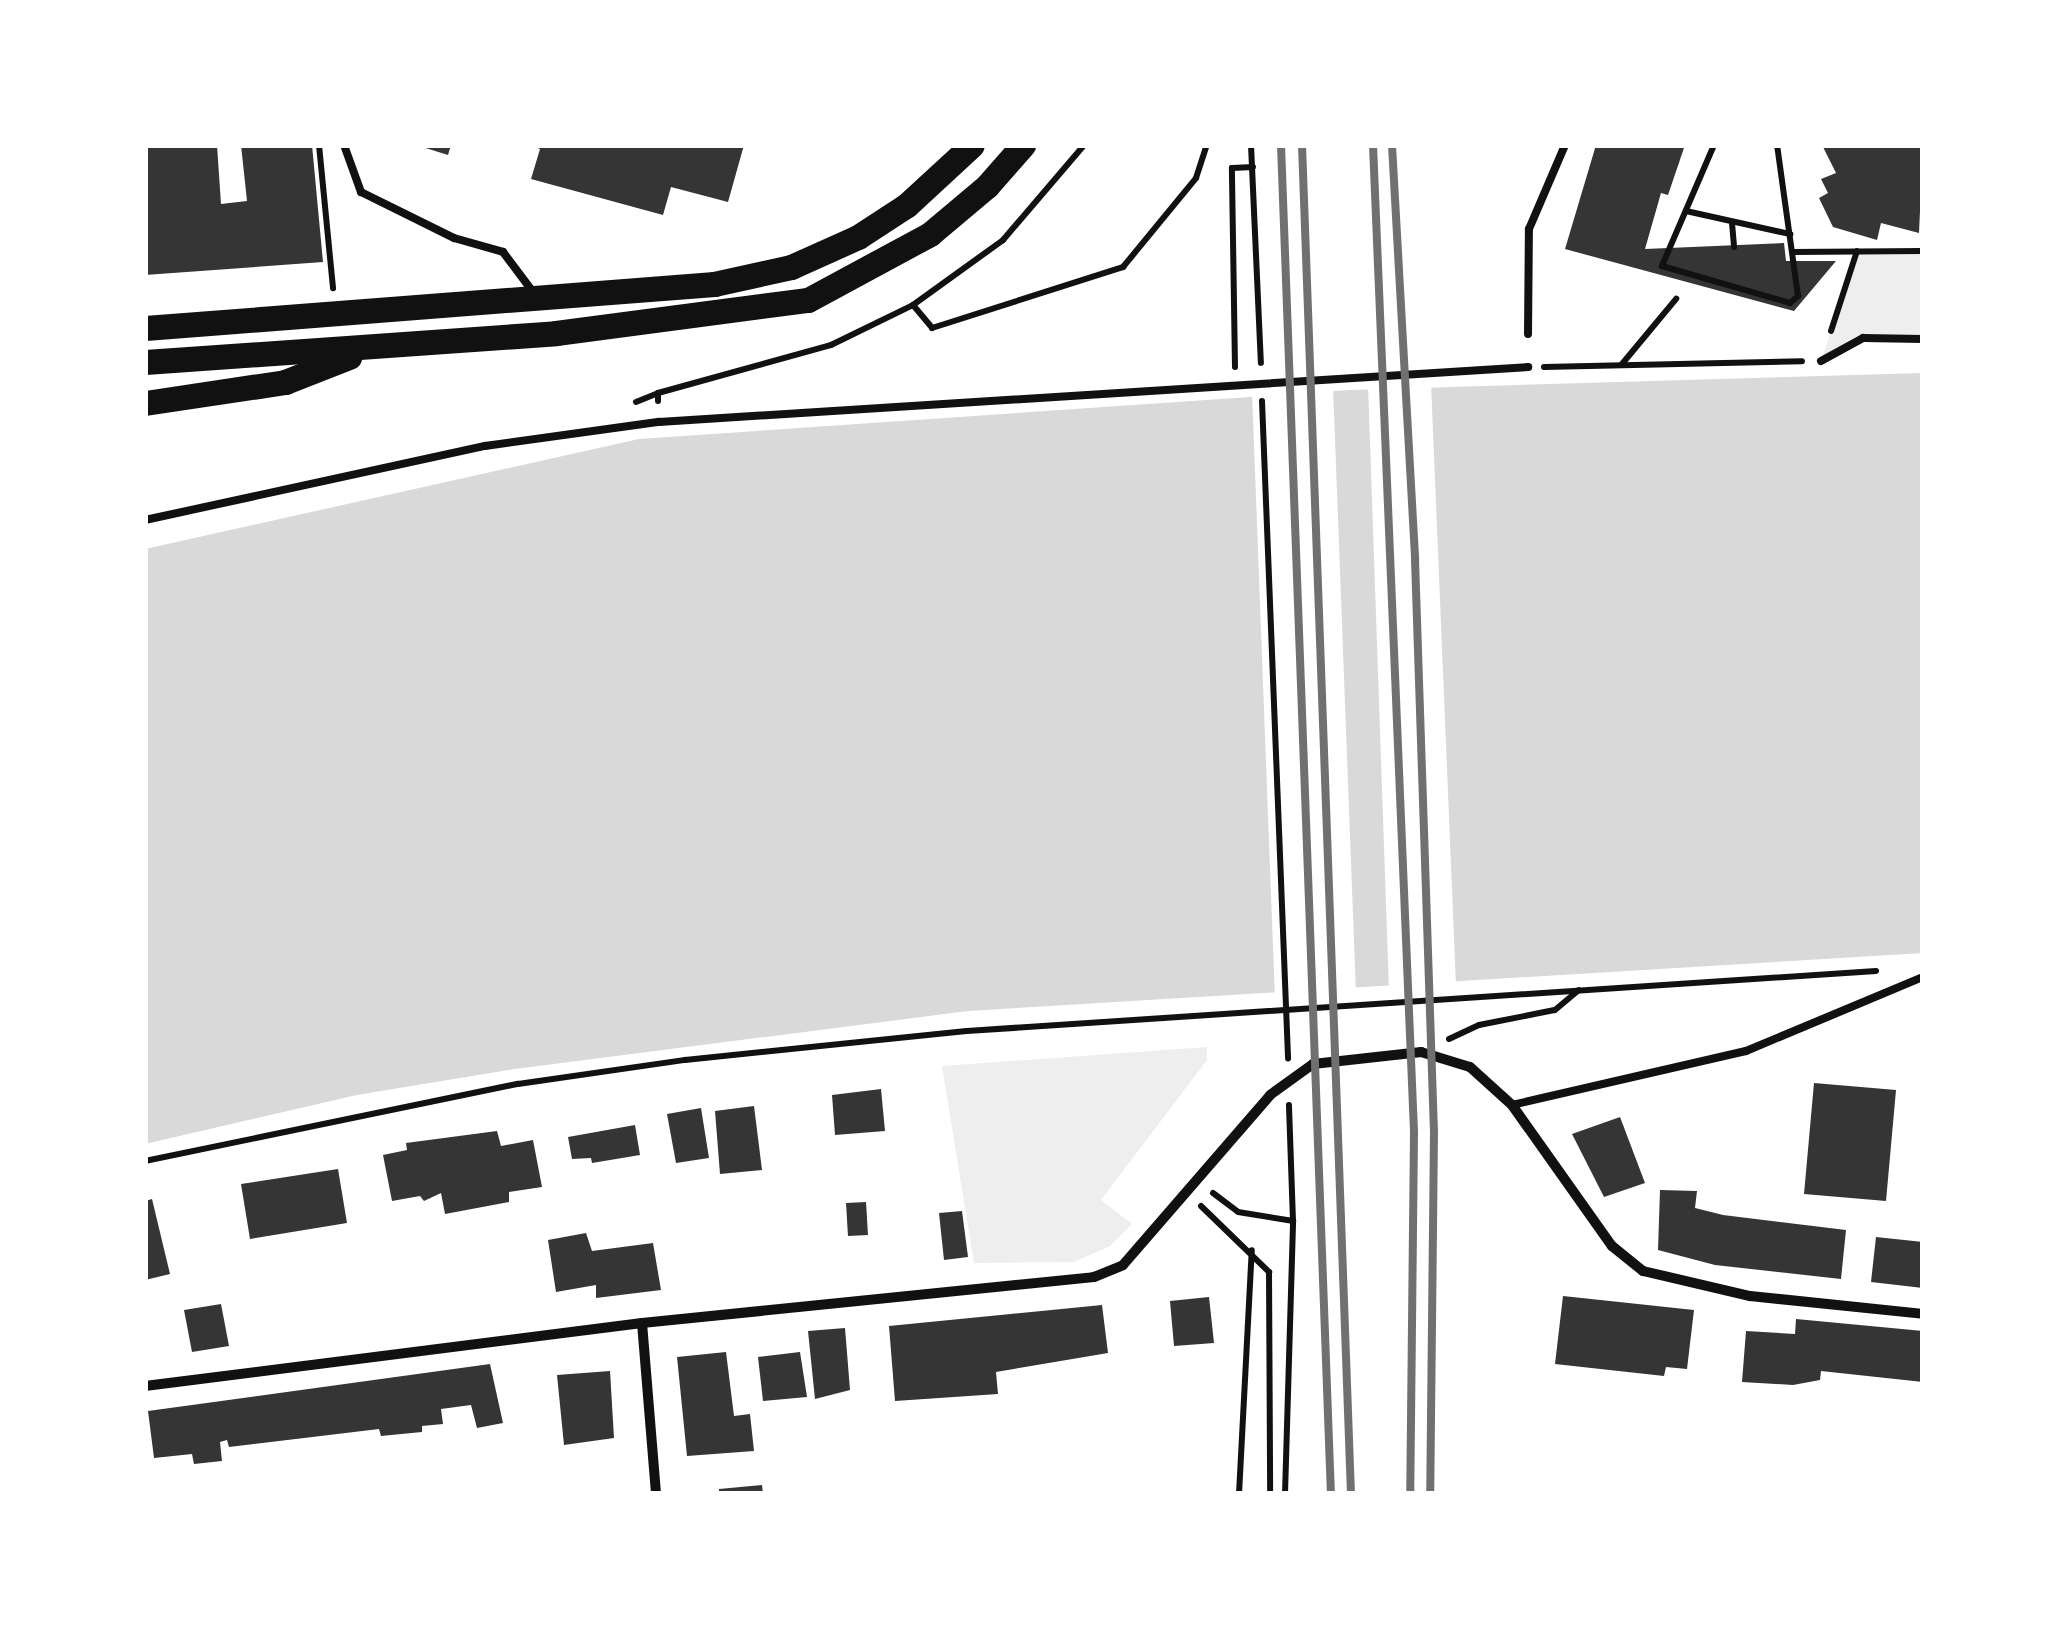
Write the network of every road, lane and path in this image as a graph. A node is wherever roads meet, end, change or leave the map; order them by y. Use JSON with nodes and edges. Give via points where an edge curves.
{"nodes":[{"id":1,"x":319,"y":145,"type":"edge"},
{"id":2,"x":344,"y":145,"type":"edge"},
{"id":3,"x":972,"y":145,"type":"edge"},
{"id":4,"x":1022,"y":145,"type":"edge"},
{"id":5,"x":1084,"y":145,"type":"edge"},
{"id":6,"x":1206,"y":145,"type":"edge"},
{"id":7,"x":1251,"y":145,"type":"edge"},
{"id":8,"x":1565,"y":145,"type":"edge"},
{"id":9,"x":1714,"y":145,"type":"edge"},
{"id":10,"x":1778,"y":145,"type":"edge"},
{"id":11,"x":1253,"y":167,"type":"junction"},
{"id":12,"x":1686,"y":210,"type":"junction"},
{"id":13,"x":1732,"y":223,"type":"junction"},
{"id":14,"x":1790,"y":234,"type":"junction"},
{"id":15,"x":1734,"y":247,"type":"dead end"},
{"id":16,"x":1793,"y":252,"type":"junction"},
{"id":17,"x":1857,"y":252,"type":"junction"},
{"id":18,"x":1923,"y":252,"type":"edge"},
{"id":19,"x":538,"y":298,"type":"junction"},
{"id":20,"x":1676,"y":299,"type":"dead end"},
{"id":21,"x":913,"y":305,"type":"junction"},
{"id":22,"x":336,"y":314,"type":"junction"},
{"id":23,"x":145,"y":328,"type":"edge"},
{"id":24,"x":1528,"y":334,"type":"dead end"},
{"id":25,"x":1923,"y":340,"type":"edge"},
{"id":26,"x":372,"y":347,"type":"junction"},
{"id":27,"x":145,"y":362,"type":"edge"},
{"id":28,"x":1821,"y":362,"type":"junction"},
{"id":29,"x":1622,"y":365,"type":"junction"},
{"id":30,"x":1528,"y":367,"type":"joint"},
{"id":31,"x":1261,"y":368,"type":"dead end"},
{"id":32,"x":1235,"y":383,"type":"junction"},
{"id":33,"x":1262,"y":388,"type":"dead end"},
{"id":34,"x":145,"y":403,"type":"edge"},
{"id":35,"x":659,"y":422,"type":"junction"},
{"id":36,"x":145,"y":520,"type":"edge"},
{"id":37,"x":1886,"y":971,"type":"dead end"},
{"id":38,"x":1923,"y":977,"type":"edge"},
{"id":39,"x":1579,"y":990,"type":"junction"},
{"id":40,"x":1421,"y":1052,"type":"junction"},
{"id":41,"x":1288,"y":1063,"type":"dead end"},
{"id":42,"x":1288,"y":1083,"type":"dead end"},
{"id":43,"x":1512,"y":1104,"type":"junction"},
{"id":44,"x":145,"y":1161,"type":"edge"},
{"id":45,"x":1200,"y":1183,"type":"junction"},
{"id":46,"x":1189,"y":1195,"type":"junction"},
{"id":47,"x":1293,"y":1222,"type":"junction"},
{"id":48,"x":1252,"y":1249,"type":"junction"},
{"id":49,"x":1923,"y":1314,"type":"edge"},
{"id":50,"x":642,"y":1323,"type":"junction"},
{"id":51,"x":145,"y":1386,"type":"edge"},
{"id":52,"x":656,"y":1494,"type":"edge"},
{"id":53,"x":1239,"y":1494,"type":"edge"},
{"id":54,"x":1270,"y":1494,"type":"edge"},
{"id":55,"x":1285,"y":1494,"type":"edge"}],
"edges":[{"from":1,"to":22,"type":"path"},
{"from":2,"to":19,"type":"lane","via":[[361,192],[454,238],[503,252]]},
{"from":3,"to":19,"type":"main road","via":[[907,205],[858,237],[791,267],[714,284]]},
{"from":4,"to":26,"type":"main road","via":[[987,186],[930,234],[808,300],[711,317]]},
{"from":5,"to":21,"type":"path","via":[[1003,240]]},
{"from":6,"to":21,"type":"path","via":[[1196,178],[1123,268],[932,328]]},
{"from":7,"to":11,"type":"path"},
{"from":8,"to":24,"type":"lane","via":[[1529,230]]},
{"from":9,"to":12,"type":"path"},
{"from":10,"to":14,"type":"path"},
{"from":11,"to":31,"type":"path"},
{"from":11,"to":32,"type":"path","via":[[1232,168]]},
{"from":12,"to":13,"type":"path"},
{"from":12,"to":16,"type":"path","via":[[1662,266],[1790,303],[1798,296]]},
{"from":13,"to":14,"type":"path"},
{"from":13,"to":15,"type":"path"},
{"from":14,"to":16,"type":"path"},
{"from":16,"to":17,"type":"path"},
{"from":17,"to":18,"type":"path"},
{"from":17,"to":28,"type":"path"},
{"from":19,"to":22,"type":"main road"},
{"from":20,"to":29,"type":"path"},
{"from":21,"to":35,"type":"path","via":[[831,344],[658,392]]},
{"from":22,"to":23,"type":"main road"},
{"from":25,"to":28,"type":"lane","via":[[1863,338]]},
{"from":26,"to":27,"type":"main road"},
{"from":26,"to":34,"type":"main road","via":[[285,382]]},
{"from":28,"to":29,"type":"path"},
{"from":29,"to":30,"type":"path"},
{"from":30,"to":32,"type":"lane"},
{"from":32,"to":35,"type":"lane"},
{"from":33,"to":41,"type":"path"},
{"from":35,"to":36,"type":"lane","via":[[485,446]]},
{"from":37,"to":39,"type":"path"},
{"from":38,"to":43,"type":"lane","via":[[1746,1052]]},
{"from":39,"to":40,"type":"path","via":[[1556,1010],[1480,1025]]},
{"from":39,"to":44,"type":"path","via":[[967,1031],[685,1060],[518,1084]]},
{"from":40,"to":43,"type":"street","via":[[1470,1067]]},
{"from":40,"to":45,"type":"street","via":[[1313,1064],[1270,1094]]},
{"from":42,"to":47,"type":"path"},
{"from":43,"to":49,"type":"street","via":[[1612,1246],[1643,1270],[1750,1296]]},
{"from":45,"to":46,"type":"street"},
{"from":45,"to":47,"type":"path","via":[[1238,1212]]},
{"from":46,"to":48,"type":"path"},
{"from":46,"to":50,"type":"street","via":[[1123,1265],[1094,1277]]},
{"from":47,"to":55,"type":"path"},
{"from":48,"to":53,"type":"path"},
{"from":48,"to":54,"type":"path","via":[[1269,1272]]},
{"from":50,"to":51,"type":"street"},
{"from":50,"to":52,"type":"street"}]}
